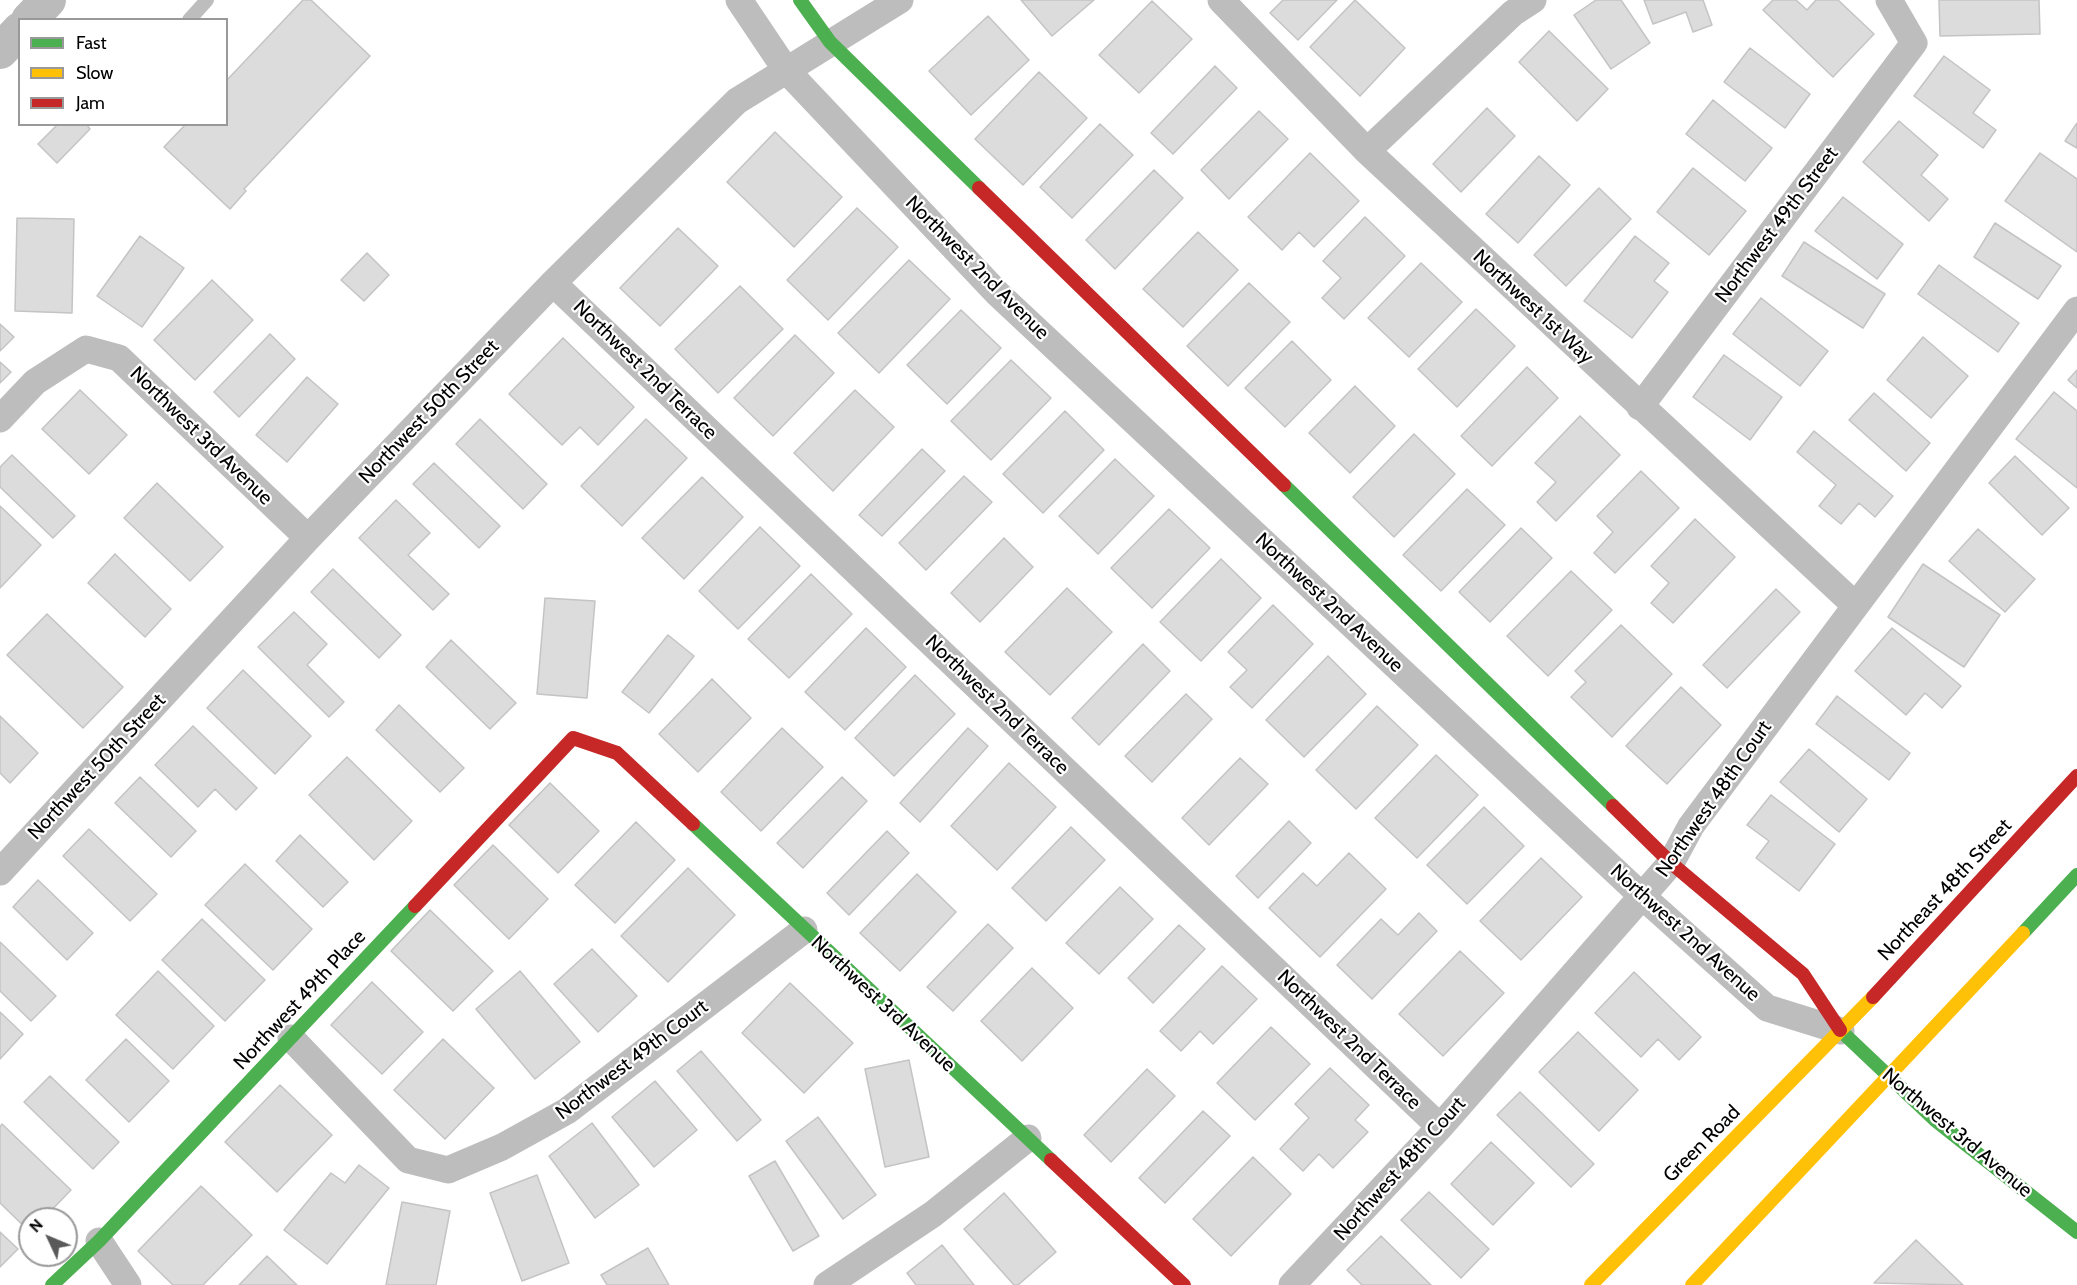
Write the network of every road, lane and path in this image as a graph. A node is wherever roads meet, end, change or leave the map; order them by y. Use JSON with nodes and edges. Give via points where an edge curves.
{"nodes":[{"id":1,"x":207,"y":0,"type":"edge"},
{"id":2,"x":739,"y":0,"type":"edge"},
{"id":3,"x":800,"y":0,"type":"edge"},
{"id":4,"x":900,"y":0,"type":"edge"},
{"id":5,"x":1221,"y":0,"type":"edge"},
{"id":6,"x":1533,"y":0,"type":"edge"},
{"id":7,"x":1889,"y":0,"type":"edge"},
{"id":8,"x":191,"y":18,"type":"edge"},
{"id":9,"x":830,"y":42,"type":"junction"},
{"id":10,"x":786,"y":70,"type":"junction"},
{"id":11,"x":1367,"y":151,"type":"junction"},
{"id":12,"x":554,"y":283,"type":"junction"},
{"id":13,"x":2077,"y":310,"type":"edge"},
{"id":14,"x":1640,"y":407,"type":"junction"},
{"id":15,"x":0,"y":419,"type":"edge"},
{"id":16,"x":308,"y":538,"type":"junction"},
{"id":17,"x":1855,"y":605,"type":"junction"},
{"id":18,"x":573,"y":738,"type":"joint"},
{"id":19,"x":2077,"y":776,"type":"edge"},
{"id":20,"x":1671,"y":863,"type":"junction"},
{"id":21,"x":0,"y":872,"type":"edge"},
{"id":22,"x":2077,"y":875,"type":"edge"},
{"id":23,"x":1642,"y":896,"type":"junction"},
{"id":24,"x":804,"y":930,"type":"junction"},
{"id":25,"x":1841,"y":1031,"type":"junction"},
{"id":26,"x":291,"y":1038,"type":"junction"},
{"id":27,"x":1888,"y":1076,"type":"junction"},
{"id":28,"x":1440,"y":1127,"type":"junction"},
{"id":29,"x":1028,"y":1138,"type":"junction"},
{"id":30,"x":2077,"y":1232,"type":"edge"},
{"id":31,"x":99,"y":1241,"type":"junction"},
{"id":32,"x":52,"y":1285,"type":"edge"},
{"id":33,"x":129,"y":1285,"type":"edge"},
{"id":34,"x":827,"y":1285,"type":"edge"},
{"id":35,"x":1184,"y":1285,"type":"edge"},
{"id":36,"x":1292,"y":1285,"type":"edge"},
{"id":37,"x":1591,"y":1285,"type":"edge"},
{"id":38,"x":1692,"y":1285,"type":"edge"}],
"edges":[{"from":1,"to":8,"type":"lane"},
{"from":2,"to":10,"type":"street","name":"Northwest 2nd Avenue"},
{"from":3,"to":9,"type":"street"},
{"from":4,"to":9,"type":"street","name":"Northwest 50th Street"},
{"from":5,"to":11,"type":"street","name":"Northwest 1st Way"},
{"from":6,"to":11,"type":"street","via":[[1513,13]]},
{"from":7,"to":14,"type":"street","name":"Northwest 49th Street","via":[[1914,43]]},
{"from":9,"to":10,"type":"street","name":"Northwest 50th Street"},
{"from":9,"to":20,"type":"street"},
{"from":10,"to":12,"type":"street","name":"Northwest 50th Street","via":[[737,101]]},
{"from":10,"to":23,"type":"street","name":"Northwest 2nd Avenue","via":[[998,294]]},
{"from":11,"to":14,"type":"street","name":"Northwest 1st Way"},
{"from":12,"to":16,"type":"street","name":"Northwest 50th Street"},
{"from":12,"to":28,"type":"street","name":"Northwest 2nd Terrace"},
{"from":13,"to":17,"type":"street","name":"Northwest 48th Court"},
{"from":14,"to":17,"type":"street","name":"Northwest 1st Way"},
{"from":15,"to":16,"type":"street","name":"Northwest 3rd Avenue","via":[[35,382],[86,348],[119,358]]},
{"from":16,"to":21,"type":"street","name":"Northwest 50th Street"},
{"from":17,"to":20,"type":"street","name":"Northwest 48th Court","via":[[1691,826]]},
{"from":18,"to":24,"type":"street","name":"Northwest 3rd Avenue","via":[[617,753]]},
{"from":18,"to":26,"type":"street","name":"Northwest 49th Place"},
{"from":19,"to":25,"type":"street","name":"Northeast 48th Street"},
{"from":20,"to":23,"type":"street","name":"Northwest 48th Court"},
{"from":20,"to":25,"type":"street","via":[[1803,974]]},
{"from":22,"to":27,"type":"street"},
{"from":23,"to":25,"type":"street","name":"Northwest 2nd Avenue","via":[[1767,1008]]},
{"from":23,"to":28,"type":"street","name":"Northwest 48th Court"},
{"from":24,"to":26,"type":"street","name":"Northwest 49th Court","via":[[567,1111],[502,1147],[448,1170],[408,1160]]},
{"from":24,"to":29,"type":"street","name":"Northwest 3rd Avenue"},
{"from":25,"to":27,"type":"street","name":"Northwest 3rd Avenue"},
{"from":25,"to":37,"type":"street","name":"Green Road"},
{"from":26,"to":31,"type":"street","name":"Northwest 49th Place"},
{"from":27,"to":30,"type":"street","name":"Northwest 3rd Avenue","via":[[1935,1120]]},
{"from":27,"to":38,"type":"street"},
{"from":28,"to":36,"type":"street","name":"Northwest 48th Court"},
{"from":29,"to":34,"type":"street","via":[[933,1214]]},
{"from":29,"to":35,"type":"street","name":"Northwest 3rd Avenue"},
{"from":31,"to":32,"type":"street","name":"Northwest 49th Place"},
{"from":31,"to":33,"type":"street"}]}
